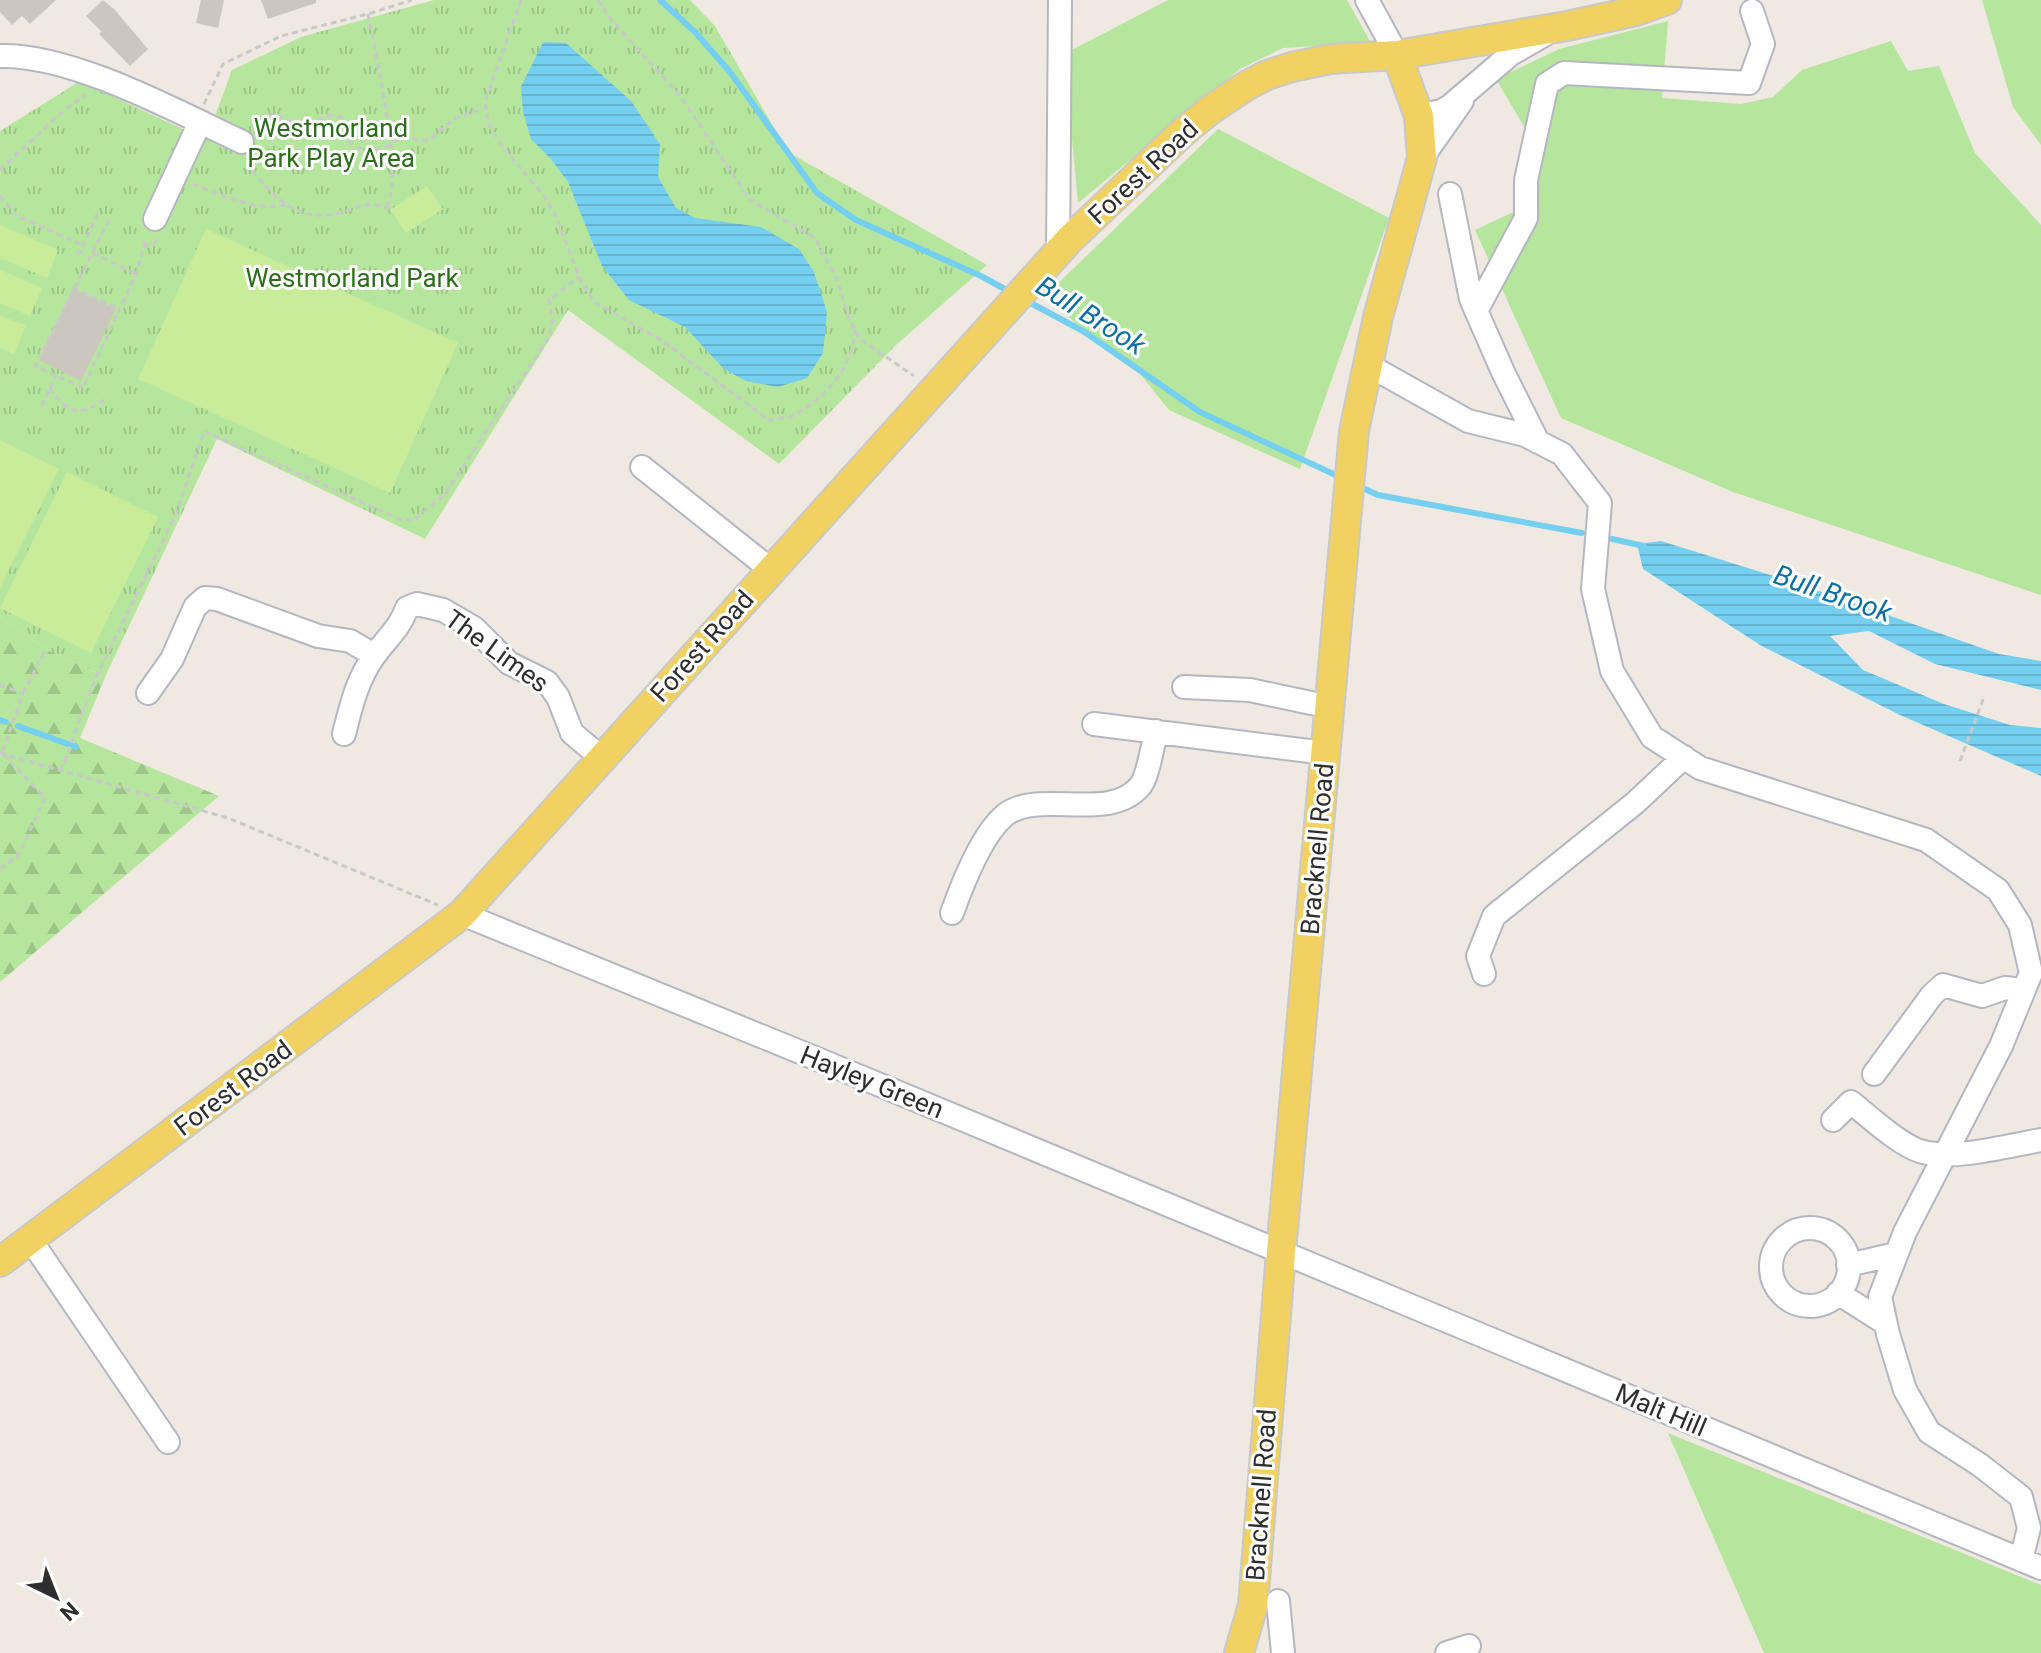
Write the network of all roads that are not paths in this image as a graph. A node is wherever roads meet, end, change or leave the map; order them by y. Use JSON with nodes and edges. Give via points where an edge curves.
{"nodes":[{"id":1,"x":1060,"y":0,"type":"edge"},
{"id":2,"x":1367,"y":0,"type":"edge"},
{"id":3,"x":1667,"y":0,"type":"edge"},
{"id":4,"x":1752,"y":11,"type":"dead end"},
{"id":5,"x":1567,"y":26,"type":"junction"},
{"id":6,"x":1397,"y":55,"type":"junction"},
{"id":7,"x":0,"y":56,"type":"edge"},
{"id":8,"x":1469,"y":91,"type":"junction"},
{"id":9,"x":200,"y":116,"type":"junction"},
{"id":10,"x":1419,"y":116,"type":"junction"},
{"id":11,"x":242,"y":142,"type":"road end"},
{"id":12,"x":1422,"y":158,"type":"junction"},
{"id":13,"x":1450,"y":194,"type":"dead end"},
{"id":14,"x":157,"y":226,"type":"road end"},
{"id":15,"x":1058,"y":251,"type":"junction"},
{"id":16,"x":1476,"y":311,"type":"junction"},
{"id":17,"x":1368,"y":365,"type":"junction"},
{"id":18,"x":1538,"y":442,"type":"junction"},
{"id":19,"x":642,"y":467,"type":"dead end"},
{"id":20,"x":770,"y":569,"type":"junction"},
{"id":21,"x":374,"y":655,"type":"junction"},
{"id":22,"x":1184,"y":687,"type":"dead end"},
{"id":23,"x":148,"y":693,"type":"dead end"},
{"id":24,"x":1330,"y":707,"type":"junction"},
{"id":25,"x":1094,"y":724,"type":"dead end"},
{"id":26,"x":1156,"y":731,"type":"junction"},
{"id":27,"x":344,"y":734,"type":"dead end"},
{"id":28,"x":1325,"y":753,"type":"junction"},
{"id":29,"x":1684,"y":757,"type":"junction"},
{"id":30,"x":602,"y":758,"type":"junction"},
{"id":31,"x":952,"y":913,"type":"dead end"},
{"id":32,"x":462,"y":914,"type":"junction"},
{"id":33,"x":1484,"y":974,"type":"dead end"},
{"id":34,"x":2024,"y":990,"type":"junction"},
{"id":35,"x":1874,"y":1074,"type":"dead end"},
{"id":36,"x":1833,"y":1120,"type":"dead end"},
{"id":37,"x":2041,"y":1140,"type":"edge"},
{"id":38,"x":1945,"y":1155,"type":"junction"},
{"id":39,"x":30,"y":1239,"type":"junction"},
{"id":40,"x":1281,"y":1252,"type":"junction"},
{"id":41,"x":1896,"y":1254,"type":"junction"},
{"id":42,"x":0,"y":1262,"type":"edge"},
{"id":43,"x":1848,"y":1265,"type":"junction"},
{"id":44,"x":1838,"y":1293,"type":"junction"},
{"id":45,"x":1885,"y":1323,"type":"junction"},
{"id":46,"x":168,"y":1442,"type":"dead end"},
{"id":47,"x":2031,"y":1564,"type":"edge"},
{"id":48,"x":1278,"y":1601,"type":"dead end"},
{"id":49,"x":1469,"y":1646,"type":"dead end"},
{"id":50,"x":1239,"y":1653,"type":"edge"},
{"id":51,"x":1283,"y":1653,"type":"edge"},
{"id":52,"x":1447,"y":1653,"type":"edge"}],
"edges":[{"from":1,"to":15,"type":"street"},
{"from":2,"to":6,"type":"street"},
{"from":3,"to":5,"type":"main road","name":"Forest Road"},
{"from":4,"to":16,"type":"street","via":[[1763,44],[1749,83],[1564,73],[1547,84],[1526,180],[1526,218]]},
{"from":5,"to":6,"type":"main road","name":"Forest Road"},
{"from":5,"to":8,"type":"street","via":[[1511,54]]},
{"from":6,"to":10,"type":"main road","name":"Bracknell Road"},
{"from":6,"to":15,"type":"main road","name":"Forest Road","via":[[1330,59],[1267,75],[1246,86],[1182,133]]},
{"from":7,"to":9,"type":"street","via":[[22,55],[103,79]]},
{"from":8,"to":10,"type":"street","via":[[1441,111]]},
{"from":8,"to":12,"type":"street"},
{"from":9,"to":11,"type":"street"},
{"from":9,"to":14,"type":"street"},
{"from":10,"to":12,"type":"main road","name":"Bracknell Road"},
{"from":12,"to":17,"type":"main road","name":"Bracknell Road"},
{"from":13,"to":16,"type":"street"},
{"from":15,"to":20,"type":"main road","name":"Forest Road"},
{"from":16,"to":18,"type":"street"},
{"from":17,"to":18,"type":"street","via":[[1468,421]]},
{"from":17,"to":24,"type":"main road","name":"Bracknell Road","via":[[1354,431]]},
{"from":18,"to":29,"type":"street","via":[[1562,454],[1600,503],[1593,589],[1612,671],[1652,737]]},
{"from":19,"to":20,"type":"street"},
{"from":20,"to":30,"type":"main road","name":"Forest Road"},
{"from":21,"to":23,"type":"street","via":[[350,641],[318,636],[205,598]]},
{"from":21,"to":27,"type":"street","name":"The Limes","via":[[354,693]]},
{"from":21,"to":30,"type":"street","name":"The Limes","via":[[407,608],[417,604],[443,610],[474,628],[509,663],[547,682],[572,733]]},
{"from":22,"to":24,"type":"street","via":[[1250,690]]},
{"from":24,"to":28,"type":"main road","name":"Bracknell Road"},
{"from":25,"to":26,"type":"street"},
{"from":26,"to":28,"type":"street"},
{"from":26,"to":31,"type":"street","via":[[1142,784],[1124,797],[1111,803],[1030,806],[1008,813],[985,841]]},
{"from":28,"to":40,"type":"main road","name":"Bracknell Road"},
{"from":29,"to":33,"type":"street","via":[[1494,916],[1478,956]]},
{"from":29,"to":34,"type":"street","via":[[1700,768],[1926,840],[1998,890],[2020,925],[2031,973]]},
{"from":30,"to":32,"type":"main road","name":"Forest Road"},
{"from":32,"to":39,"type":"main road","name":"Forest Road"},
{"from":32,"to":40,"type":"street","name":"Hayley Green"},
{"from":34,"to":35,"type":"street","via":[[2005,988],[1982,996],[1943,985]]},
{"from":34,"to":38,"type":"street"},
{"from":36,"to":38,"type":"street","via":[[1851,1102],[1920,1152]]},
{"from":37,"to":38,"type":"street"},
{"from":38,"to":41,"type":"street"},
{"from":39,"to":42,"type":"main road","name":"Forest Road"},
{"from":39,"to":46,"type":"street"},
{"from":40,"to":47,"type":"street","name":"Malt Hill"},
{"from":40,"to":50,"type":"main road","name":"Bracknell Road","via":[[1253,1605]]},
{"from":41,"to":43,"type":"street"},
{"from":41,"to":45,"type":"street","via":[[1880,1297]]},
{"from":43,"to":44,"type":"street"},
{"from":43,"to":44,"type":"street","via":[[1836,1238],[1818,1229],[1789,1234],[1772,1258],[1776,1287],[1791,1301],[1811,1306]]},
{"from":44,"to":45,"type":"street"},
{"from":45,"to":47,"type":"street","via":[[1905,1390],[1929,1432],[2021,1497]]},
{"from":48,"to":51,"type":"street"},
{"from":49,"to":52,"type":"street"}]}
